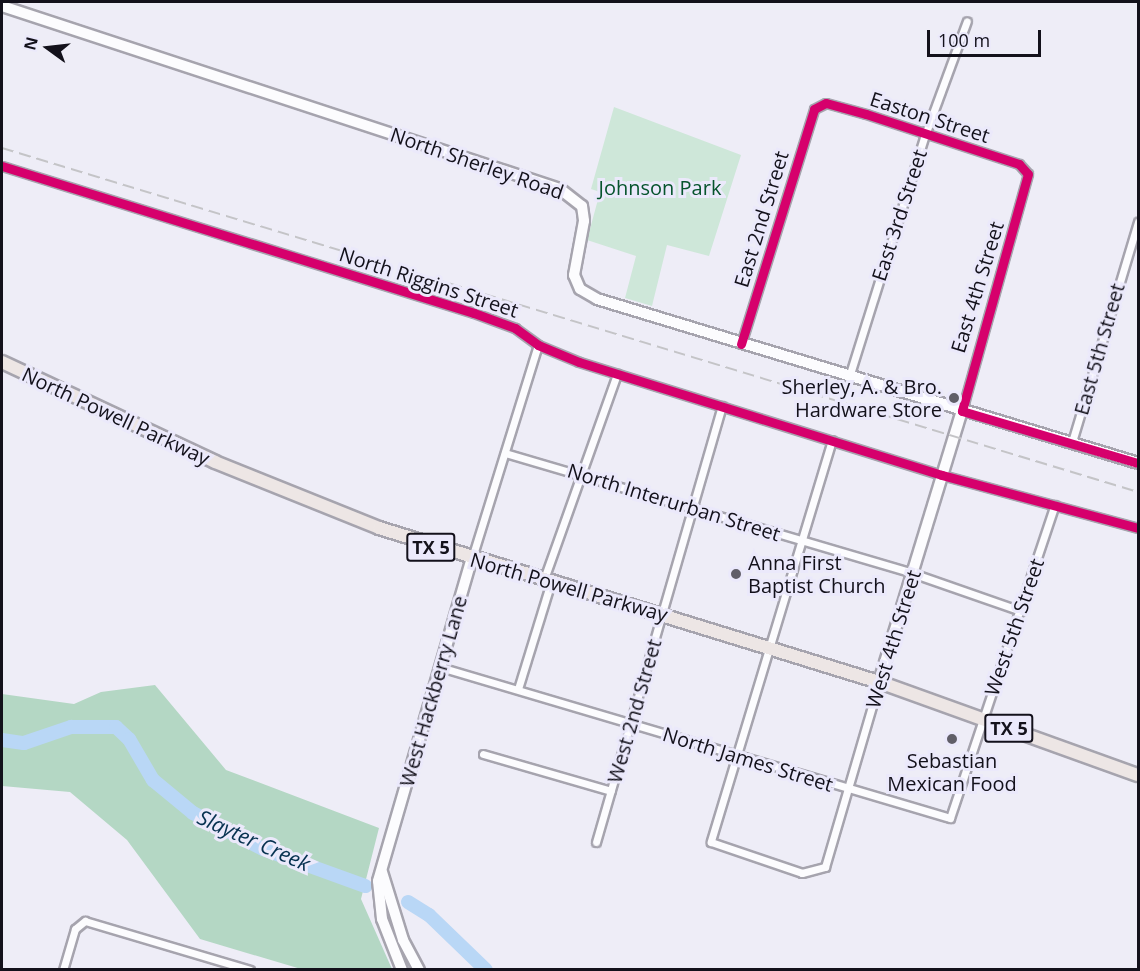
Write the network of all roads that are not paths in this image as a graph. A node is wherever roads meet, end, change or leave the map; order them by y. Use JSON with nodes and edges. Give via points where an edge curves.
{"nodes":[{"id":1,"x":2,"y":6,"type":"edge"},
{"id":2,"x":967,"y":21,"type":"dead end"},
{"id":3,"x":816,"y":106,"type":"joint"},
{"id":4,"x":925,"y":135,"type":"junction"},
{"id":5,"x":2,"y":166,"type":"edge"},
{"id":6,"x":1028,"y":174,"type":"joint"},
{"id":7,"x":1138,"y":222,"type":"edge"},
{"id":8,"x":741,"y":344,"type":"junction"},
{"id":9,"x":538,"y":345,"type":"junction"},
{"id":10,"x":2,"y":362,"type":"edge"},
{"id":11,"x":617,"y":374,"type":"junction"},
{"id":12,"x":849,"y":377,"type":"junction"},
{"id":13,"x":722,"y":406,"type":"junction"},
{"id":14,"x":962,"y":411,"type":"junction"},
{"id":15,"x":832,"y":440,"type":"junction"},
{"id":16,"x":1072,"y":442,"type":"junction"},
{"id":17,"x":505,"y":453,"type":"junction"},
{"id":18,"x":1138,"y":463,"type":"edge"},
{"id":19,"x":584,"y":474,"type":"junction"},
{"id":20,"x":942,"y":475,"type":"junction"},
{"id":21,"x":1055,"y":505,"type":"junction"},
{"id":22,"x":692,"y":508,"type":"junction"},
{"id":23,"x":1138,"y":528,"type":"edge"},
{"id":24,"x":802,"y":541,"type":"junction"},
{"id":25,"x":472,"y":558,"type":"junction"},
{"id":26,"x":912,"y":573,"type":"junction"},
{"id":27,"x":548,"y":580,"type":"junction"},
{"id":28,"x":1021,"y":611,"type":"junction"},
{"id":29,"x":662,"y":614,"type":"junction"},
{"id":30,"x":770,"y":648,"type":"junction"},
{"id":31,"x":440,"y":667,"type":"junction"},
{"id":32,"x":879,"y":682,"type":"junction"},
{"id":33,"x":518,"y":689,"type":"junction"},
{"id":34,"x":983,"y":718,"type":"junction"},
{"id":35,"x":630,"y":723,"type":"junction"},
{"id":36,"x":483,"y":754,"type":"dead end"},
{"id":37,"x":737,"y":756,"type":"junction"},
{"id":38,"x":1138,"y":775,"type":"edge"},
{"id":39,"x":849,"y":789,"type":"junction"},
{"id":40,"x":611,"y":791,"type":"junction"},
{"id":41,"x":950,"y":818,"type":"joint"},
{"id":42,"x":596,"y":842,"type":"dead end"},
{"id":43,"x":382,"y":866,"type":"junction"},
{"id":44,"x":63,"y":969,"type":"edge"},
{"id":45,"x":250,"y":969,"type":"edge"},
{"id":46,"x":402,"y":969,"type":"edge"},
{"id":47,"x":419,"y":969,"type":"edge"}],
"edges":[{"from":1,"to":8,"type":"main road","name":"North Sherley Road","via":[[567,192],[579,201],[583,211],[573,269],[580,289],[603,302]]},
{"from":2,"to":4,"type":"street","name":"East 3rd Street"},
{"from":3,"to":4,"type":"street","name":"Easton Street","via":[[834,105]]},
{"from":3,"to":8,"type":"street","name":"East 2nd Street"},
{"from":4,"to":6,"type":"street","name":"Easton Street","via":[[1019,164]]},
{"from":4,"to":12,"type":"street","name":"East 3rd Street"},
{"from":5,"to":9,"type":"street","name":"North Riggins Street","via":[[474,313],[515,328]]},
{"from":6,"to":14,"type":"street","name":"East 4th Street"},
{"from":7,"to":16,"type":"street","name":"East 5th Street"},
{"from":8,"to":12,"type":"main road","name":"North Sherley Road"},
{"from":9,"to":11,"type":"street","name":"North Riggins Street"},
{"from":9,"to":17,"type":"street","name":"West Hackberry Lane"},
{"from":10,"to":25,"type":"main road","name":"North Powell Parkway","number":"TX 5","via":[[263,483],[428,546]]},
{"from":11,"to":13,"type":"street","name":"North Riggins Street"},
{"from":11,"to":19,"type":"street"},
{"from":12,"to":14,"type":"main road","name":"North Sherley Road"},
{"from":13,"to":15,"type":"street","name":"North Riggins Street"},
{"from":13,"to":22,"type":"street","name":"West 2nd Street"},
{"from":14,"to":16,"type":"main road","name":"North Sherley Road"},
{"from":14,"to":20,"type":"main road","name":"West 4th Street"},
{"from":15,"to":20,"type":"street","name":"North Riggins Street"},
{"from":15,"to":24,"type":"street"},
{"from":16,"to":18,"type":"main road","name":"North Sherley Road"},
{"from":17,"to":19,"type":"street","name":"North Interurban Street"},
{"from":17,"to":25,"type":"street","name":"West Hackberry Lane"},
{"from":19,"to":22,"type":"street","name":"North Interurban Street"},
{"from":19,"to":27,"type":"street"},
{"from":20,"to":21,"type":"street","name":"North Riggins Street"},
{"from":20,"to":26,"type":"main road","name":"West 4th Street"},
{"from":21,"to":23,"type":"street","name":"North Riggins Street"},
{"from":21,"to":28,"type":"street","name":"West 5th Street"},
{"from":22,"to":24,"type":"street","name":"North Interurban Street"},
{"from":22,"to":29,"type":"street","name":"West 2nd Street"},
{"from":24,"to":26,"type":"street","name":"North Interurban Street"},
{"from":24,"to":30,"type":"street"},
{"from":25,"to":27,"type":"main road","name":"North Powell Parkway","number":"TX 5"},
{"from":25,"to":31,"type":"main road","name":"West Hackberry Lane"},
{"from":26,"to":28,"type":"street","name":"North Interurban Street"},
{"from":26,"to":32,"type":"main road","name":"West 4th Street"},
{"from":27,"to":29,"type":"main road","name":"North Powell Parkway","number":"TX 5"},
{"from":27,"to":33,"type":"street"},
{"from":28,"to":34,"type":"street","name":"West 5th Street"},
{"from":29,"to":30,"type":"main road","name":"North Powell Parkway","number":"TX 5"},
{"from":29,"to":35,"type":"street","name":"West 2nd Street"},
{"from":30,"to":32,"type":"main road","name":"North Powell Parkway","number":"TX 5"},
{"from":30,"to":37,"type":"street"},
{"from":31,"to":33,"type":"street","name":"North James Street"},
{"from":31,"to":43,"type":"main road","name":"West Hackberry Lane"},
{"from":32,"to":34,"type":"main road","number":"TX 5"},
{"from":32,"to":39,"type":"street","name":"West 4th Street"},
{"from":33,"to":35,"type":"street","name":"North James Street"},
{"from":34,"to":38,"type":"main road","number":"TX 5"},
{"from":34,"to":41,"type":"street","name":"West 5th Street"},
{"from":35,"to":37,"type":"street","name":"North James Street"},
{"from":35,"to":40,"type":"street","name":"West 2nd Street"},
{"from":36,"to":40,"type":"street"},
{"from":37,"to":39,"type":"street","name":"North James Street"},
{"from":37,"to":39,"type":"street","name":"West 4th Street","via":[[711,842],[802,873],[825,867]]},
{"from":39,"to":41,"type":"street","name":"North James Street"},
{"from":40,"to":42,"type":"street","name":"West 2nd Street"},
{"from":43,"to":46,"type":"main road","name":"West Hackberry Lane","via":[[378,888],[382,919]]},
{"from":43,"to":47,"type":"main road","via":[[400,931]]},
{"from":44,"to":45,"type":"street","via":[[75,929],[85,921]]}]}
